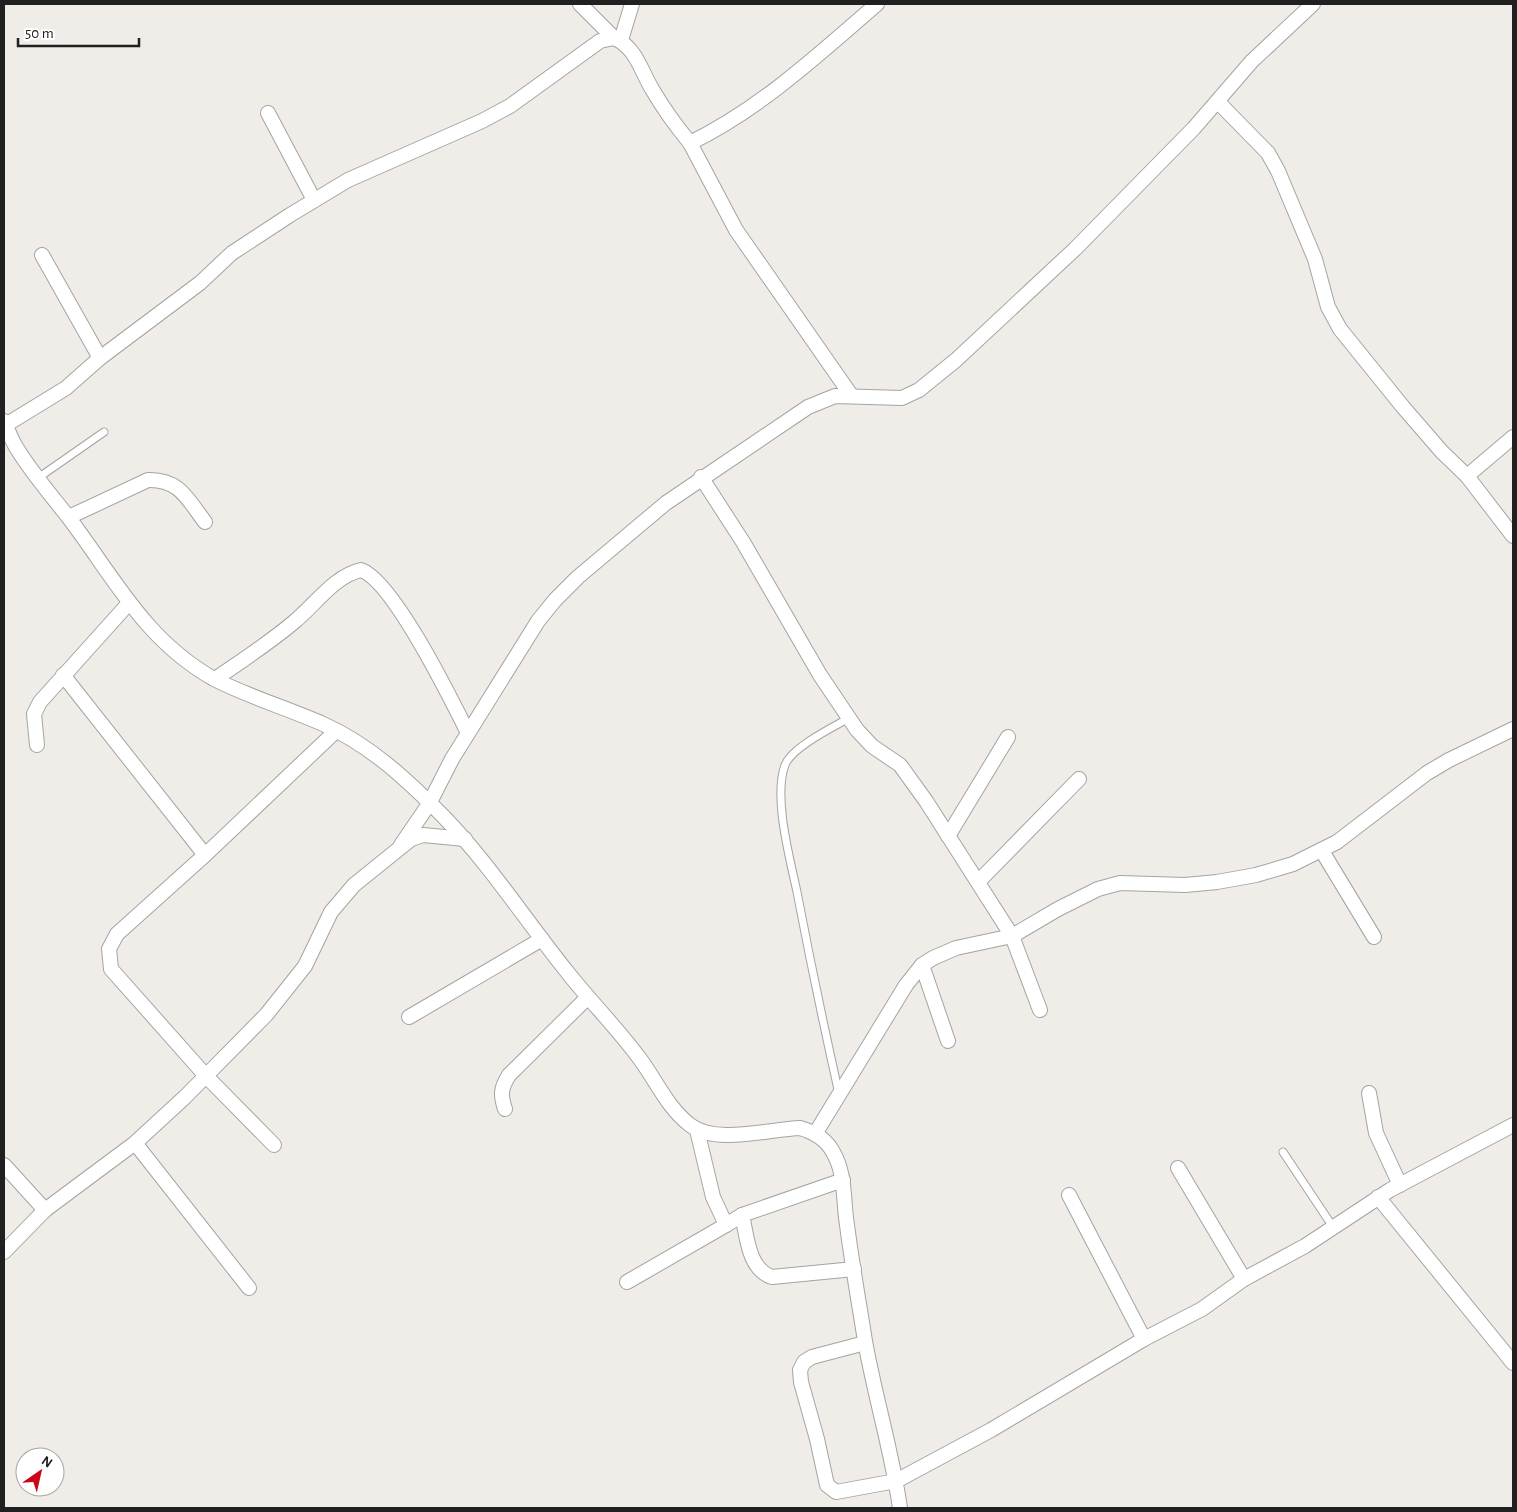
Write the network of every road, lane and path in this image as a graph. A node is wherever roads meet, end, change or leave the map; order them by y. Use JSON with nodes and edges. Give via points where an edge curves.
{"nodes":[{"id":1,"x":580,"y":4,"type":"edge"},
{"id":2,"x":632,"y":4,"type":"edge"},
{"id":3,"x":877,"y":4,"type":"edge"},
{"id":4,"x":1313,"y":4,"type":"edge"},
{"id":5,"x":618,"y":39,"type":"junction"},
{"id":6,"x":1218,"y":102,"type":"junction"},
{"id":7,"x":268,"y":113,"type":"dead end"},
{"id":8,"x":690,"y":143,"type":"junction"},
{"id":9,"x":314,"y":200,"type":"junction"},
{"id":10,"x":42,"y":255,"type":"dead end"},
{"id":11,"x":100,"y":358,"type":"junction"},
{"id":12,"x":851,"y":395,"type":"junction"},
{"id":13,"x":4,"y":424,"type":"edge"},
{"id":14,"x":104,"y":432,"type":"dead end"},
{"id":15,"x":1513,"y":437,"type":"edge"},
{"id":16,"x":1467,"y":476,"type":"junction"},
{"id":17,"x":701,"y":477,"type":"junction"},
{"id":18,"x":38,"y":478,"type":"junction"},
{"id":19,"x":69,"y":517,"type":"junction"},
{"id":20,"x":205,"y":522,"type":"dead end"},
{"id":21,"x":1513,"y":536,"type":"edge"},
{"id":22,"x":129,"y":603,"type":"junction"},
{"id":23,"x":62,"y":675,"type":"junction"},
{"id":24,"x":215,"y":679,"type":"junction"},
{"id":25,"x":849,"y":718,"type":"junction"},
{"id":26,"x":1513,"y":730,"type":"edge"},
{"id":27,"x":336,"y":731,"type":"junction"},
{"id":28,"x":468,"y":733,"type":"junction"},
{"id":29,"x":1008,"y":737,"type":"dead end"},
{"id":30,"x":37,"y":745,"type":"dead end"},
{"id":31,"x":1079,"y":779,"type":"dead end"},
{"id":32,"x":429,"y":804,"type":"junction"},
{"id":33,"x":948,"y":836,"type":"junction"},
{"id":34,"x":465,"y":839,"type":"junction"},
{"id":35,"x":401,"y":845,"type":"junction"},
{"id":36,"x":1322,"y":851,"type":"junction"},
{"id":37,"x":205,"y":855,"type":"junction"},
{"id":38,"x":978,"y":882,"type":"junction"},
{"id":39,"x":1012,"y":936,"type":"junction"},
{"id":40,"x":1374,"y":937,"type":"dead end"},
{"id":41,"x":542,"y":939,"type":"junction"},
{"id":42,"x":922,"y":965,"type":"junction"},
{"id":43,"x":587,"y":998,"type":"junction"},
{"id":44,"x":1040,"y":1010,"type":"dead end"},
{"id":45,"x":409,"y":1017,"type":"dead end"},
{"id":46,"x":948,"y":1041,"type":"dead end"},
{"id":47,"x":206,"y":1076,"type":"junction"},
{"id":48,"x":1369,"y":1093,"type":"dead end"},
{"id":49,"x":839,"y":1094,"type":"junction"},
{"id":50,"x":505,"y":1109,"type":"dead end"},
{"id":51,"x":1513,"y":1125,"type":"edge"},
{"id":52,"x":697,"y":1130,"type":"junction"},
{"id":53,"x":815,"y":1134,"type":"junction"},
{"id":54,"x":135,"y":1143,"type":"junction"},
{"id":55,"x":274,"y":1145,"type":"dead end"},
{"id":56,"x":1283,"y":1152,"type":"dead end"},
{"id":57,"x":4,"y":1165,"type":"edge"},
{"id":58,"x":1178,"y":1168,"type":"dead end"},
{"id":59,"x":843,"y":1180,"type":"junction"},
{"id":60,"x":1400,"y":1185,"type":"junction"},
{"id":61,"x":1069,"y":1195,"type":"dead end"},
{"id":62,"x":1378,"y":1198,"type":"junction"},
{"id":63,"x":45,"y":1210,"type":"junction"},
{"id":64,"x":742,"y":1214,"type":"junction"},
{"id":65,"x":726,"y":1225,"type":"junction"},
{"id":66,"x":1333,"y":1227,"type":"junction"},
{"id":67,"x":4,"y":1252,"type":"edge"},
{"id":68,"x":854,"y":1269,"type":"junction"},
{"id":69,"x":1244,"y":1279,"type":"junction"},
{"id":70,"x":627,"y":1282,"type":"dead end"},
{"id":71,"x":249,"y":1288,"type":"dead end"},
{"id":72,"x":1144,"y":1340,"type":"junction"},
{"id":73,"x":865,"y":1343,"type":"junction"},
{"id":74,"x":1513,"y":1362,"type":"edge"},
{"id":75,"x":896,"y":1480,"type":"junction"},
{"id":76,"x":900,"y":1508,"type":"edge"}],
"edges":[{"from":1,"to":5,"type":"street"},
{"from":2,"to":5,"type":"street"},
{"from":3,"to":8,"type":"street","via":[[772,93],[712,133]]},
{"from":4,"to":6,"type":"street","via":[[1252,61]]},
{"from":5,"to":8,"type":"street","via":[[640,62],[652,90]]},
{"from":5,"to":9,"type":"street","via":[[600,41],[590,47],[503,110],[348,180]]},
{"from":6,"to":12,"type":"street","via":[[1061,263],[919,390],[902,398]]},
{"from":6,"to":16,"type":"street","via":[[1268,154],[1278,170],[1315,258],[1328,307],[1340,329],[1403,407]]},
{"from":7,"to":9,"type":"street"},
{"from":8,"to":12,"type":"street","via":[[736,230]]},
{"from":9,"to":11,"type":"street","via":[[232,253],[200,283]]},
{"from":10,"to":11,"type":"street"},
{"from":11,"to":13,"type":"street","via":[[66,388]]},
{"from":12,"to":17,"type":"street","via":[[835,396],[808,407]]},
{"from":13,"to":18,"type":"street"},
{"from":14,"to":18,"type":"lane"},
{"from":15,"to":16,"type":"street"},
{"from":16,"to":21,"type":"street"},
{"from":17,"to":25,"type":"street"},
{"from":17,"to":28,"type":"street","via":[[666,503],[555,600],[534,627]]},
{"from":18,"to":19,"type":"street"},
{"from":19,"to":20,"type":"street","via":[[148,480],[160,479],[178,487]]},
{"from":19,"to":22,"type":"street"},
{"from":22,"to":23,"type":"street"},
{"from":22,"to":24,"type":"street","via":[[176,654]]},
{"from":23,"to":30,"type":"street","via":[[34,714]]},
{"from":23,"to":37,"type":"street"},
{"from":24,"to":27,"type":"street"},
{"from":24,"to":28,"type":"street","via":[[290,626],[337,582],[361,570],[377,579],[407,623],[440,677]]},
{"from":25,"to":33,"type":"street","via":[[872,746],[900,765]]},
{"from":25,"to":49,"type":"lane","via":[[794,752],[785,764],[782,785],[785,829]]},
{"from":26,"to":36,"type":"street","via":[[1427,773],[1374,816]]},
{"from":27,"to":32,"type":"street","via":[[387,762]]},
{"from":27,"to":37,"type":"street"},
{"from":28,"to":32,"type":"street"},
{"from":29,"to":33,"type":"street"},
{"from":31,"to":38,"type":"street"},
{"from":32,"to":34,"type":"street"},
{"from":32,"to":35,"type":"street"},
{"from":33,"to":38,"type":"street"},
{"from":34,"to":35,"type":"street","via":[[423,835]]},
{"from":34,"to":41,"type":"street"},
{"from":35,"to":47,"type":"street","via":[[340,901],[321,930],[305,966],[286,991]]},
{"from":36,"to":39,"type":"street","via":[[1294,864],[1236,879],[1185,885],[1120,883],[1098,889]]},
{"from":36,"to":40,"type":"street"},
{"from":37,"to":47,"type":"street","via":[[117,934],[109,949],[108,960],[111,969]]},
{"from":38,"to":39,"type":"street"},
{"from":39,"to":42,"type":"street","via":[[956,948]]},
{"from":39,"to":44,"type":"street"},
{"from":41,"to":43,"type":"street"},
{"from":41,"to":45,"type":"street"},
{"from":42,"to":46,"type":"street"},
{"from":42,"to":49,"type":"street","via":[[906,985]]},
{"from":43,"to":50,"type":"street","via":[[509,1075],[500,1096]]},
{"from":43,"to":52,"type":"street","via":[[639,1058],[668,1103]]},
{"from":47,"to":54,"type":"street"},
{"from":47,"to":55,"type":"street"},
{"from":48,"to":60,"type":"street","via":[[1376,1134]]},
{"from":49,"to":53,"type":"street"},
{"from":51,"to":60,"type":"street"},
{"from":52,"to":53,"type":"street","via":[[716,1134],[800,1128]]},
{"from":52,"to":65,"type":"street","via":[[713,1197]]},
{"from":53,"to":59,"type":"street","via":[[833,1152]]},
{"from":54,"to":63,"type":"street"},
{"from":54,"to":71,"type":"street"},
{"from":56,"to":66,"type":"lane"},
{"from":57,"to":63,"type":"street"},
{"from":58,"to":69,"type":"street"},
{"from":59,"to":64,"type":"street"},
{"from":59,"to":68,"type":"street"},
{"from":60,"to":62,"type":"street"},
{"from":61,"to":72,"type":"street"},
{"from":62,"to":66,"type":"street"},
{"from":62,"to":74,"type":"street"},
{"from":63,"to":67,"type":"street"},
{"from":64,"to":65,"type":"street"},
{"from":64,"to":68,"type":"street","via":[[754,1260],[763,1274],[772,1277]]},
{"from":65,"to":70,"type":"street"},
{"from":66,"to":69,"type":"street"},
{"from":68,"to":73,"type":"street"},
{"from":69,"to":72,"type":"street","via":[[1202,1308]]},
{"from":72,"to":75,"type":"street","via":[[991,1430]]},
{"from":73,"to":75,"type":"street"},
{"from":73,"to":75,"type":"street","via":[[812,1357],[800,1370],[801,1382],[827,1485],[831,1490],[843,1492]]},
{"from":75,"to":76,"type":"street"}]}
